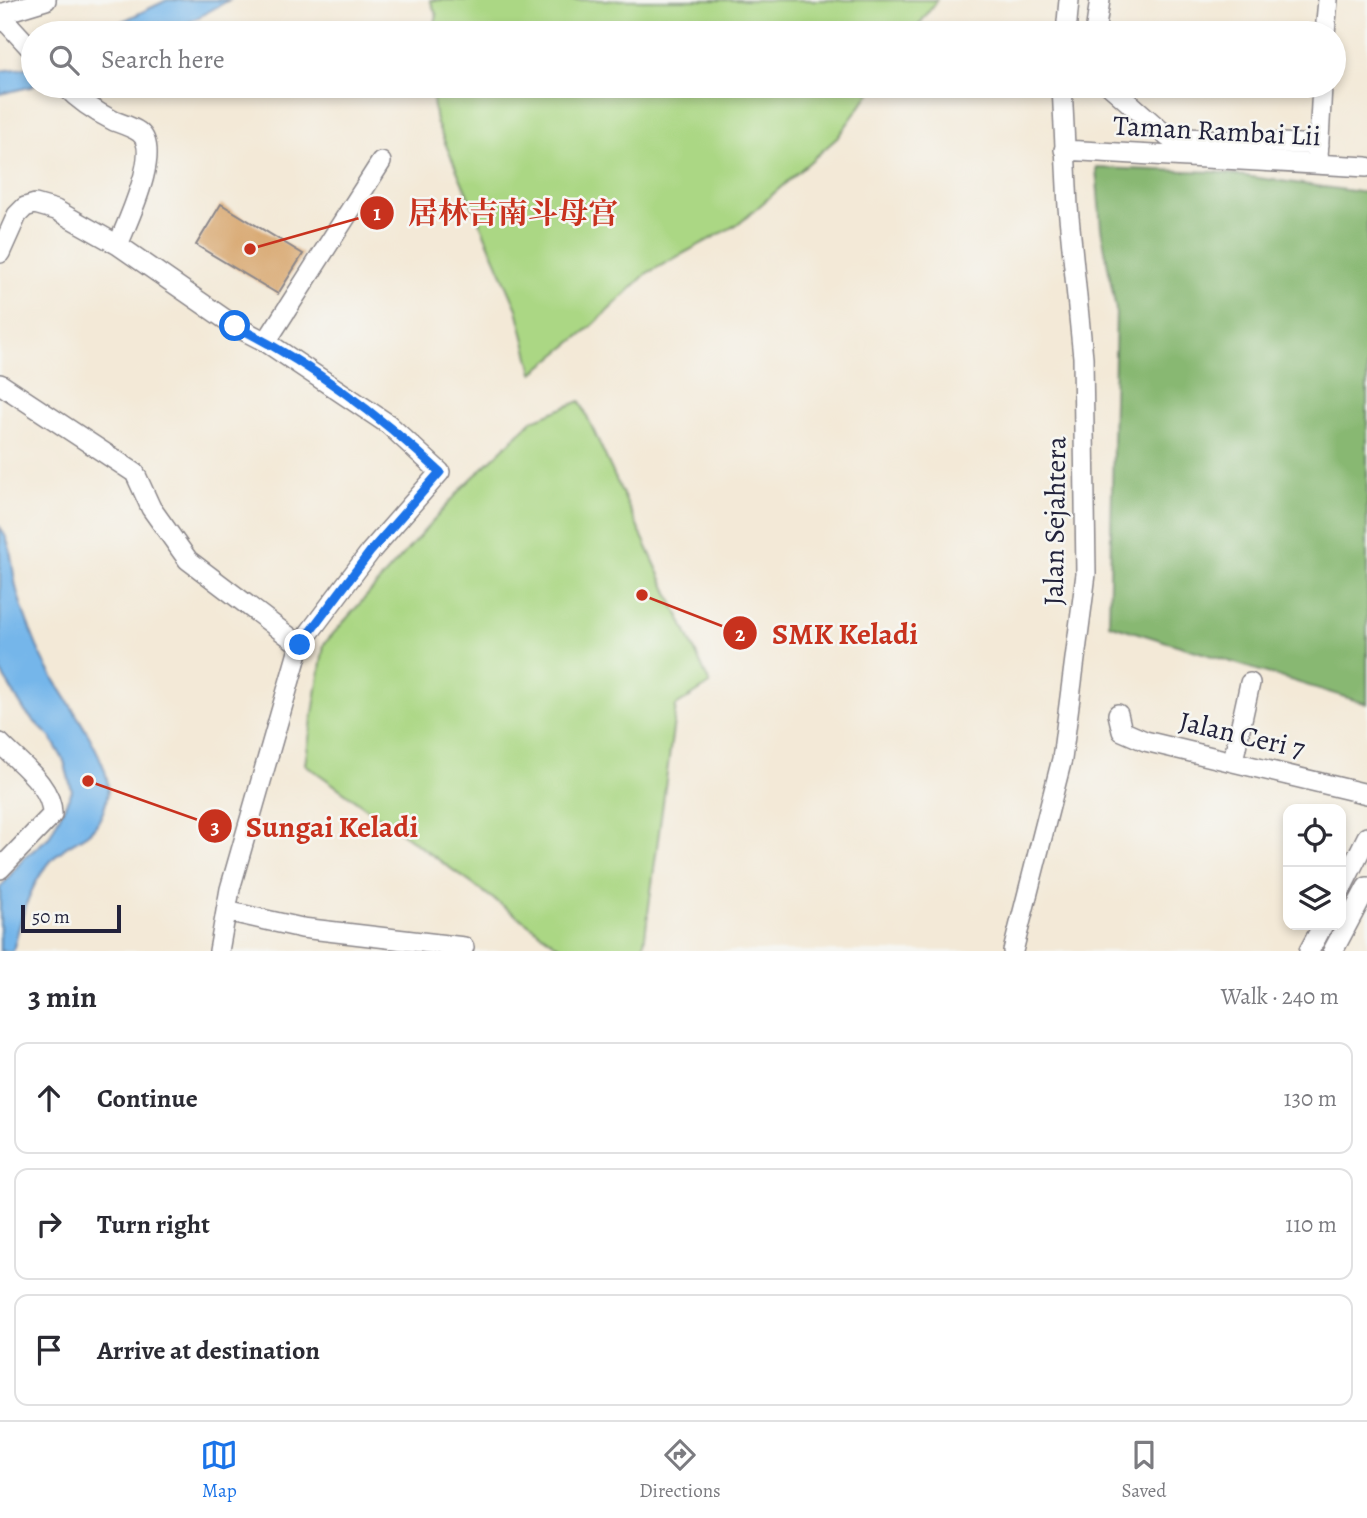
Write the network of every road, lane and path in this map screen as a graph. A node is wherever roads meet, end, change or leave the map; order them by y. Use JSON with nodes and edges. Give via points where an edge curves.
{"nodes":[{"id":1,"x":46,"y":0,"type":"edge"},
{"id":2,"x":1069,"y":0,"type":"edge"},
{"id":3,"x":1100,"y":0,"type":"edge"},
{"id":4,"x":1328,"y":0,"type":"edge"},
{"id":5,"x":0,"y":15,"type":"edge"},
{"id":6,"x":1067,"y":21,"type":"edge"},
{"id":7,"x":1097,"y":21,"type":"edge"},
{"id":8,"x":1326,"y":21,"type":"edge"},
{"id":9,"x":21,"y":38,"type":"edge"},
{"id":10,"x":80,"y":98,"type":"edge"},
{"id":11,"x":1062,"y":98,"type":"edge"},
{"id":12,"x":1124,"y":98,"type":"edge"},
{"id":13,"x":1321,"y":98,"type":"edge"},
{"id":14,"x":1319,"y":145,"type":"junction"},
{"id":15,"x":1064,"y":150,"type":"junction"},
{"id":16,"x":381,"y":162,"type":"dead end"},
{"id":17,"x":1318,"y":165,"type":"junction"},
{"id":18,"x":1367,"y":167,"type":"edge"},
{"id":19,"x":118,"y":245,"type":"junction"},
{"id":20,"x":0,"y":253,"type":"edge"},
{"id":21,"x":266,"y":342,"type":"junction"},
{"id":22,"x":0,"y":384,"type":"edge"},
{"id":23,"x":300,"y":645,"type":"junction"},
{"id":24,"x":1250,"y":684,"type":"dead end"},
{"id":25,"x":1118,"y":714,"type":"dead end"},
{"id":26,"x":0,"y":744,"type":"edge"},
{"id":27,"x":1233,"y":761,"type":"junction"},
{"id":28,"x":1367,"y":794,"type":"edge"},
{"id":29,"x":1367,"y":837,"type":"edge"},
{"id":30,"x":0,"y":869,"type":"edge"},
{"id":31,"x":1346,"y":879,"type":"edge"},
{"id":32,"x":1367,"y":887,"type":"edge"},
{"id":33,"x":226,"y":911,"type":"junction"},
{"id":34,"x":1320,"y":930,"type":"edge"},
{"id":35,"x":464,"y":947,"type":"dead end"},
{"id":36,"x":219,"y":951,"type":"edge"},
{"id":37,"x":1013,"y":951,"type":"edge"},
{"id":38,"x":1309,"y":951,"type":"edge"},
{"id":39,"x":1333,"y":951,"type":"edge"}],
"edges":[{"from":1,"to":5,"type":"street"},
{"from":2,"to":6,"type":"street"},
{"from":3,"to":7,"type":"street"},
{"from":4,"to":8,"type":"street"},
{"from":5,"to":9,"type":"street"},
{"from":10,"to":19,"type":"street","via":[[147,141],[145,172]]},
{"from":11,"to":15,"type":"street","name":"Jalan Sejahtera"},
{"from":12,"to":14,"type":"street","via":[[1168,137]]},
{"from":13,"to":14,"type":"street"},
{"from":14,"to":17,"type":"street"},
{"from":15,"to":17,"type":"street","name":"Taman Rambai Lii"},
{"from":15,"to":37,"type":"street","name":"Jalan Sejahtera","via":[[1083,357],[1086,574],[1062,759]]},
{"from":16,"to":21,"type":"street"},
{"from":17,"to":18,"type":"street","name":"Taman Rambai Lii"},
{"from":19,"to":20,"type":"street","via":[[56,210],[35,204],[25,206],[17,215]]},
{"from":19,"to":21,"type":"street","via":[[235,326]]},
{"from":21,"to":23,"type":"street","via":[[388,424],[440,472],[370,552]]},
{"from":22,"to":23,"type":"street","via":[[135,473],[151,508],[188,560]]},
{"from":23,"to":33,"type":"street"},
{"from":24,"to":27,"type":"street"},
{"from":25,"to":27,"type":"street","name":"Jalan Ceri 7","via":[[1122,731],[1145,741]]},
{"from":26,"to":30,"type":"street","via":[[52,803],[52,815]]},
{"from":27,"to":28,"type":"street","name":"Jalan Ceri 7"},
{"from":29,"to":31,"type":"street"},
{"from":32,"to":39,"type":"street"},
{"from":33,"to":35,"type":"street","via":[[302,928]]},
{"from":33,"to":36,"type":"street"},
{"from":34,"to":38,"type":"street"}]}
